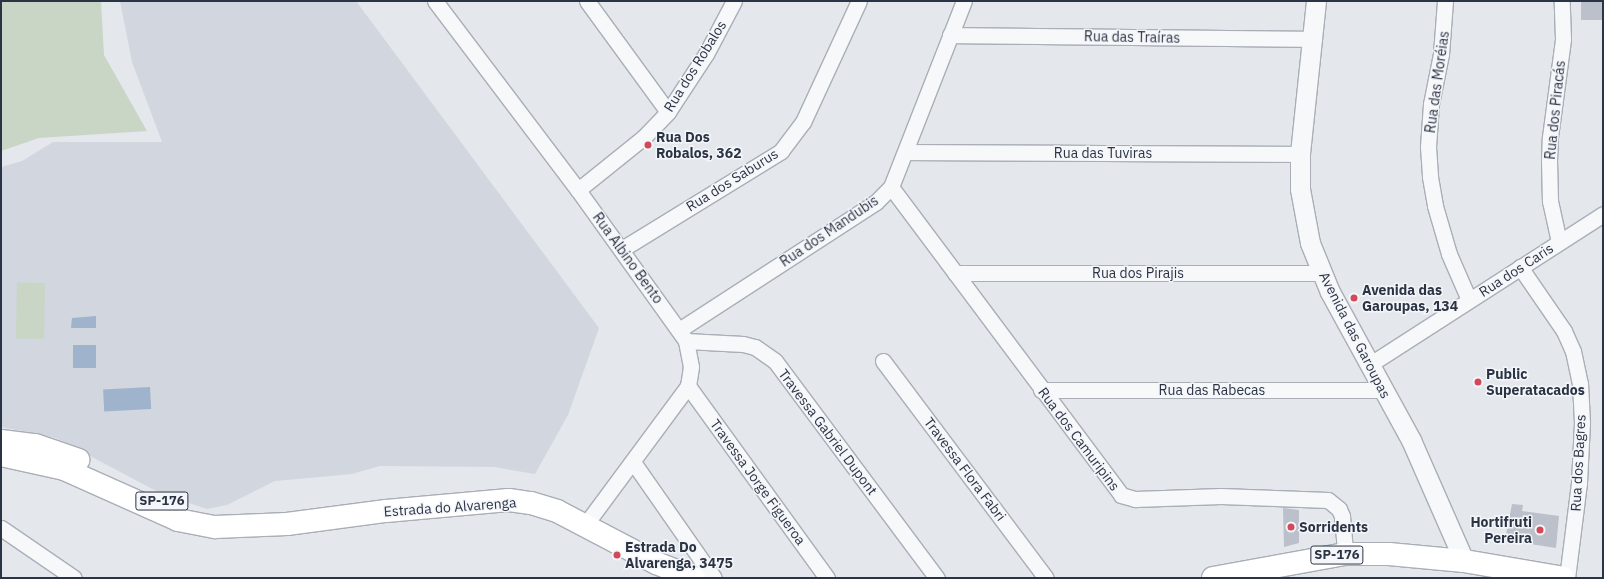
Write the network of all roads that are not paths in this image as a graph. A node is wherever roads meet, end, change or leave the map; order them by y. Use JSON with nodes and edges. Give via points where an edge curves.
{"nodes":[{"id":1,"x":436,"y":1,"type":"edge"},
{"id":2,"x":587,"y":1,"type":"edge"},
{"id":3,"x":734,"y":1,"type":"edge"},
{"id":4,"x":859,"y":1,"type":"edge"},
{"id":5,"x":964,"y":1,"type":"edge"},
{"id":6,"x":1316,"y":1,"type":"edge"},
{"id":7,"x":1445,"y":1,"type":"edge"},
{"id":8,"x":1562,"y":1,"type":"edge"},
{"id":9,"x":950,"y":35,"type":"junction"},
{"id":10,"x":1314,"y":39,"type":"junction"},
{"id":11,"x":668,"y":112,"type":"junction"},
{"id":12,"x":907,"y":152,"type":"junction"},
{"id":13,"x":1300,"y":154,"type":"junction"},
{"id":14,"x":891,"y":187,"type":"junction"},
{"id":15,"x":578,"y":190,"type":"junction"},
{"id":16,"x":1603,"y":214,"type":"edge"},
{"id":17,"x":1559,"y":242,"type":"junction"},
{"id":18,"x":622,"y":249,"type":"junction"},
{"id":19,"x":1520,"y":267,"type":"junction"},
{"id":20,"x":955,"y":273,"type":"junction"},
{"id":21,"x":1322,"y":273,"type":"junction"},
{"id":22,"x":1469,"y":300,"type":"junction"},
{"id":23,"x":682,"y":335,"type":"junction"},
{"id":24,"x":883,"y":361,"type":"dead end"},
{"id":25,"x":1369,"y":365,"type":"junction"},
{"id":26,"x":688,"y":386,"type":"junction"},
{"id":27,"x":1041,"y":390,"type":"junction"},
{"id":28,"x":1383,"y":390,"type":"junction"},
{"id":29,"x":1,"y":441,"type":"edge"},
{"id":30,"x":1,"y":455,"type":"edge"},
{"id":31,"x":633,"y":462,"type":"junction"},
{"id":32,"x":334,"y":518,"type":"junction"},
{"id":33,"x":585,"y":524,"type":"junction"},
{"id":34,"x":1,"y":528,"type":"edge"},
{"id":35,"x":1345,"y":554,"type":"junction"},
{"id":36,"x":1464,"y":561,"type":"junction"},
{"id":37,"x":1223,"y":577,"type":"edge"},
{"id":38,"x":74,"y":578,"type":"edge"},
{"id":39,"x":694,"y":578,"type":"edge"},
{"id":40,"x":714,"y":578,"type":"edge"},
{"id":41,"x":827,"y":578,"type":"edge"},
{"id":42,"x":937,"y":578,"type":"edge"},
{"id":43,"x":1046,"y":578,"type":"edge"},
{"id":44,"x":1563,"y":578,"type":"edge"},
{"id":45,"x":1567,"y":578,"type":"edge"}],
"edges":[{"from":1,"to":15,"type":"street","name":"Rua Albino Bento"},
{"from":2,"to":11,"type":"street"},
{"from":3,"to":11,"type":"street","name":"Rua dos Robalos","via":[[706,54]]},
{"from":4,"to":18,"type":"street","name":"Rua dos Saburus","via":[[816,97],[790,142],[776,154]]},
{"from":5,"to":9,"type":"street","name":"Rua dos Mandubis"},
{"from":6,"to":10,"type":"street","name":"Avenida das Garoupas"},
{"from":7,"to":22,"type":"street","name":"Rua das Moréias","via":[[1441,54],[1431,104],[1428,147],[1430,177],[1435,206],[1449,254]]},
{"from":8,"to":17,"type":"street","name":"Rua dos Piracás","via":[[1562,39],[1550,137],[1550,201]]},
{"from":9,"to":10,"type":"street","name":"Rua das Traíras"},
{"from":9,"to":12,"type":"street","name":"Rua dos Mandubis","via":[[922,105]]},
{"from":10,"to":13,"type":"street","name":"Avenida das Garoupas"},
{"from":11,"to":15,"type":"street","name":"Rua dos Robalos","via":[[644,137]]},
{"from":12,"to":13,"type":"street","name":"Rua das Tuviras"},
{"from":12,"to":14,"type":"street","name":"Rua dos Mandubis"},
{"from":13,"to":21,"type":"street","name":"Avenida das Garoupas","via":[[1300,189],[1310,243]]},
{"from":14,"to":20,"type":"street","name":"Rua dos Camuripins"},
{"from":14,"to":23,"type":"street","name":"Rua dos Mandubis","via":[[876,202]]},
{"from":15,"to":18,"type":"street","name":"Rua Albino Bento"},
{"from":16,"to":17,"type":"street","name":"Rua dos Caris"},
{"from":17,"to":19,"type":"street","name":"Rua dos Caris"},
{"from":18,"to":23,"type":"street","name":"Rua Albino Bento"},
{"from":19,"to":22,"type":"street","name":"Rua dos Caris"},
{"from":19,"to":45,"type":"street","name":"Rua dos Bagres","via":[[1564,332],[1573,351],[1580,383],[1582,423],[1579,483]]},
{"from":20,"to":21,"type":"street","name":"Rua dos Pirajis"},
{"from":20,"to":27,"type":"street","name":"Rua dos Camuripins"},
{"from":21,"to":25,"type":"street","name":"Avenida das Garoupas"},
{"from":22,"to":25,"type":"street","name":"Rua dos Caris"},
{"from":23,"to":26,"type":"street","name":"Rua Albino Bento","via":[[692,367]]},
{"from":23,"to":42,"type":"street","name":"Travessa Gabriel Dupont","via":[[755,347],[775,361]]},
{"from":24,"to":43,"type":"street","name":"Travessa Flora Fabri"},
{"from":25,"to":28,"type":"street","name":"Avenida das Garoupas"},
{"from":26,"to":31,"type":"street","name":"Rua Albino Bento"},
{"from":26,"to":41,"type":"street","name":"Travessa Jorge Figueroa"},
{"from":27,"to":28,"type":"street","name":"Rua das Rabecas"},
{"from":27,"to":35,"type":"street","name":"Rua dos Camuripins","via":[[1114,489],[1127,498],[1221,496],[1324,499],[1334,504],[1342,516]]},
{"from":28,"to":36,"type":"street","name":"Avenida das Garoupas","via":[[1411,440]]},
{"from":29,"to":32,"type":"main road","name":"Estrada do Alvarenga","number":"SP-176","via":[[35,445],[59,452],[147,494],[190,510]]},
{"from":30,"to":32,"type":"main road","name":"Estrada do Alvarenga","number":"SP-176","via":[[64,469],[163,514],[195,524],[245,526]]},
{"from":31,"to":33,"type":"street","name":"Rua Albino Bento"},
{"from":31,"to":40,"type":"street"},
{"from":32,"to":33,"type":"main road","name":"Estrada do Alvarenga","number":"SP-176","via":[[509,500],[531,503]]},
{"from":33,"to":39,"type":"main road","name":"Estrada do Alvarenga","number":"SP-176","via":[[656,563]]},
{"from":34,"to":38,"type":"street"},
{"from":35,"to":36,"type":"main road","number":"SP-176","via":[[1389,554]]},
{"from":35,"to":37,"type":"main road","number":"SP-176"},
{"from":36,"to":44,"type":"main road","number":"SP-176"}]}
